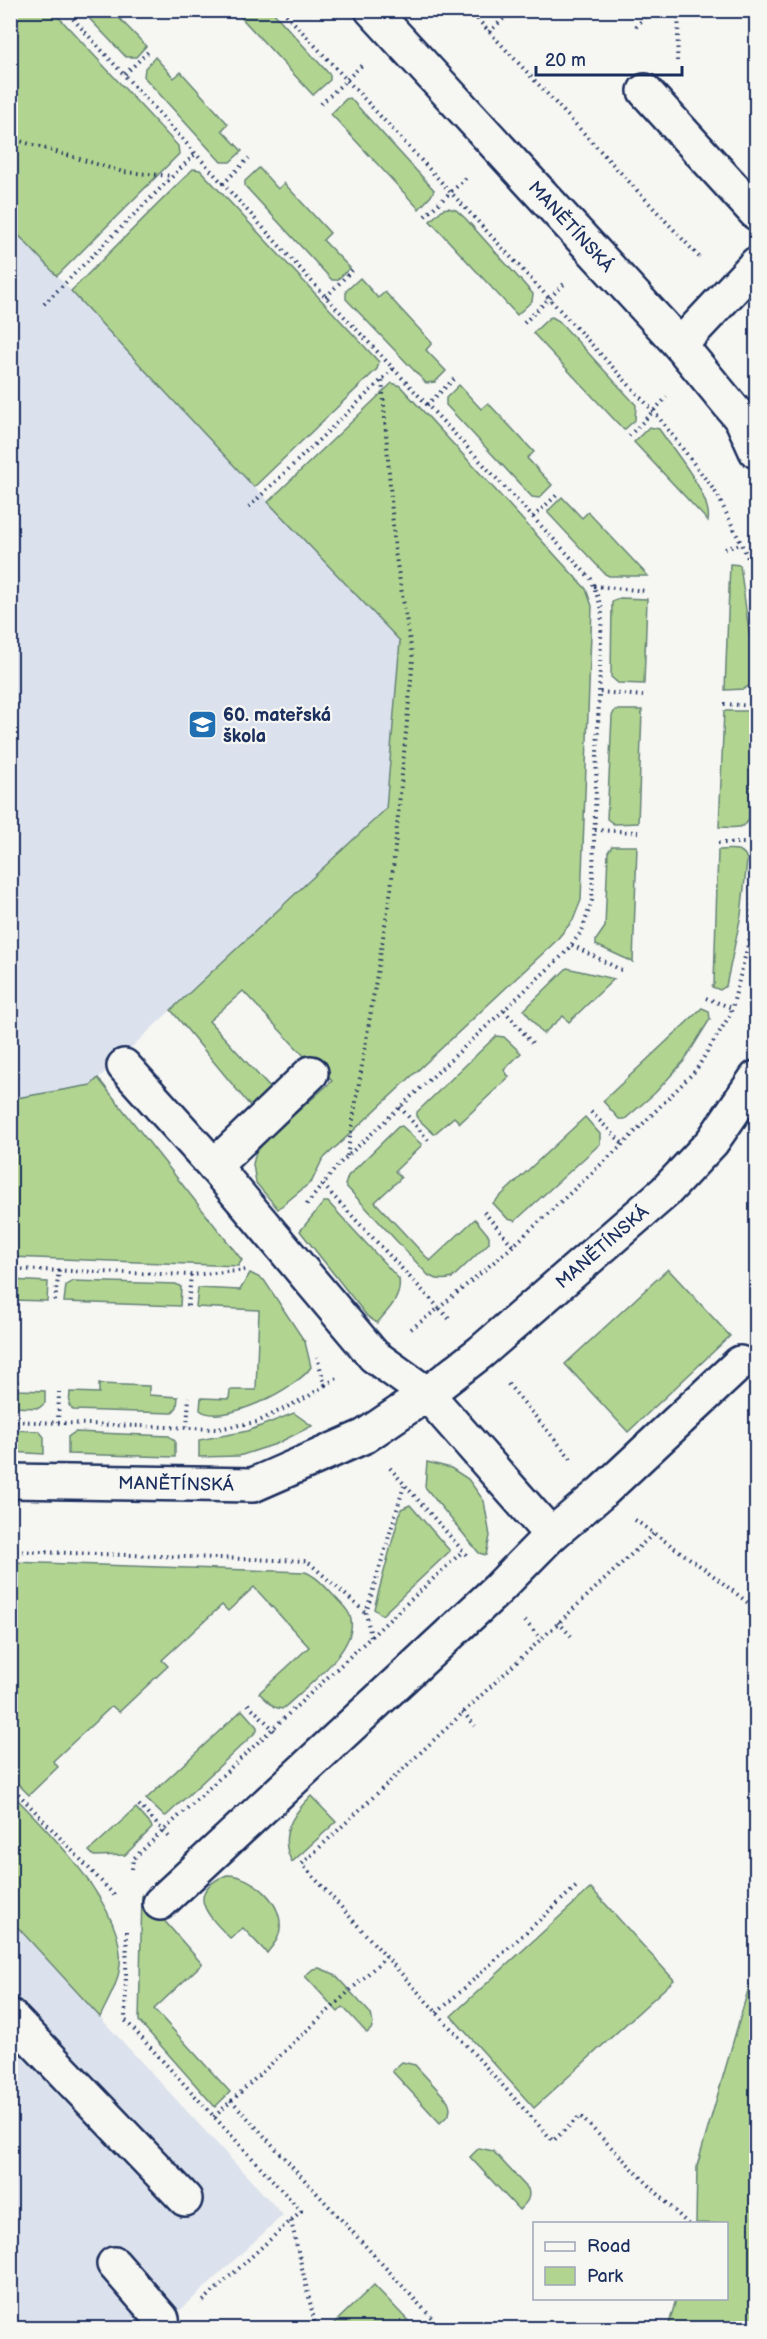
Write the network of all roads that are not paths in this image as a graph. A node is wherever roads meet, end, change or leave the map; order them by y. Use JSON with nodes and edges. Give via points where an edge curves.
{"nodes":[{"id":1,"x":372,"y":10,"type":"edge"},
{"id":2,"x":645,"y":91,"type":"dead end"},
{"id":3,"x":756,"y":213,"type":"edge"},
{"id":4,"x":756,"y":264,"type":"edge"},
{"id":5,"x":680,"y":345,"type":"junction"},
{"id":6,"x":756,"y":451,"type":"edge"},
{"id":7,"x":124,"y":1066,"type":"dead end"},
{"id":8,"x":311,"y":1073,"type":"dead end"},
{"id":9,"x":756,"y":1078,"type":"edge"},
{"id":10,"x":214,"y":1166,"type":"junction"},
{"id":11,"x":740,"y":1363,"type":"dead end"},
{"id":12,"x":427,"y":1394,"type":"junction"},
{"id":13,"x":10,"y":1481,"type":"edge"},
{"id":14,"x":551,"y":1535,"type":"junction"},
{"id":15,"x":160,"y":1903,"type":"dead end"},
{"id":16,"x":10,"y":2016,"type":"edge"},
{"id":17,"x":185,"y":2199,"type":"dead end"},
{"id":18,"x":114,"y":2264,"type":"dead end"},
{"id":19,"x":163,"y":2328,"type":"edge"}],
"edges":[{"from":1,"to":5,"type":"street","name":"MANĚTÍNSKÁ"},
{"from":2,"to":3,"type":"street"},
{"from":4,"to":5,"type":"street"},
{"from":5,"to":6,"type":"street","name":"MANĚTÍNSKÁ","via":[[742,420]]},
{"from":7,"to":10,"type":"street"},
{"from":8,"to":10,"type":"street"},
{"from":9,"to":12,"type":"street","name":"MANĚTÍNSKÁ","via":[[712,1142],[665,1192]]},
{"from":10,"to":12,"type":"street","via":[[374,1356]]},
{"from":11,"to":14,"type":"street"},
{"from":12,"to":13,"type":"street","name":"MANĚTÍNSKÁ","via":[[365,1436],[253,1485]]},
{"from":12,"to":14,"type":"street"},
{"from":14,"to":15,"type":"street","via":[[497,1590]]},
{"from":16,"to":17,"type":"street"},
{"from":18,"to":19,"type":"street","via":[[162,2319]]}]}
